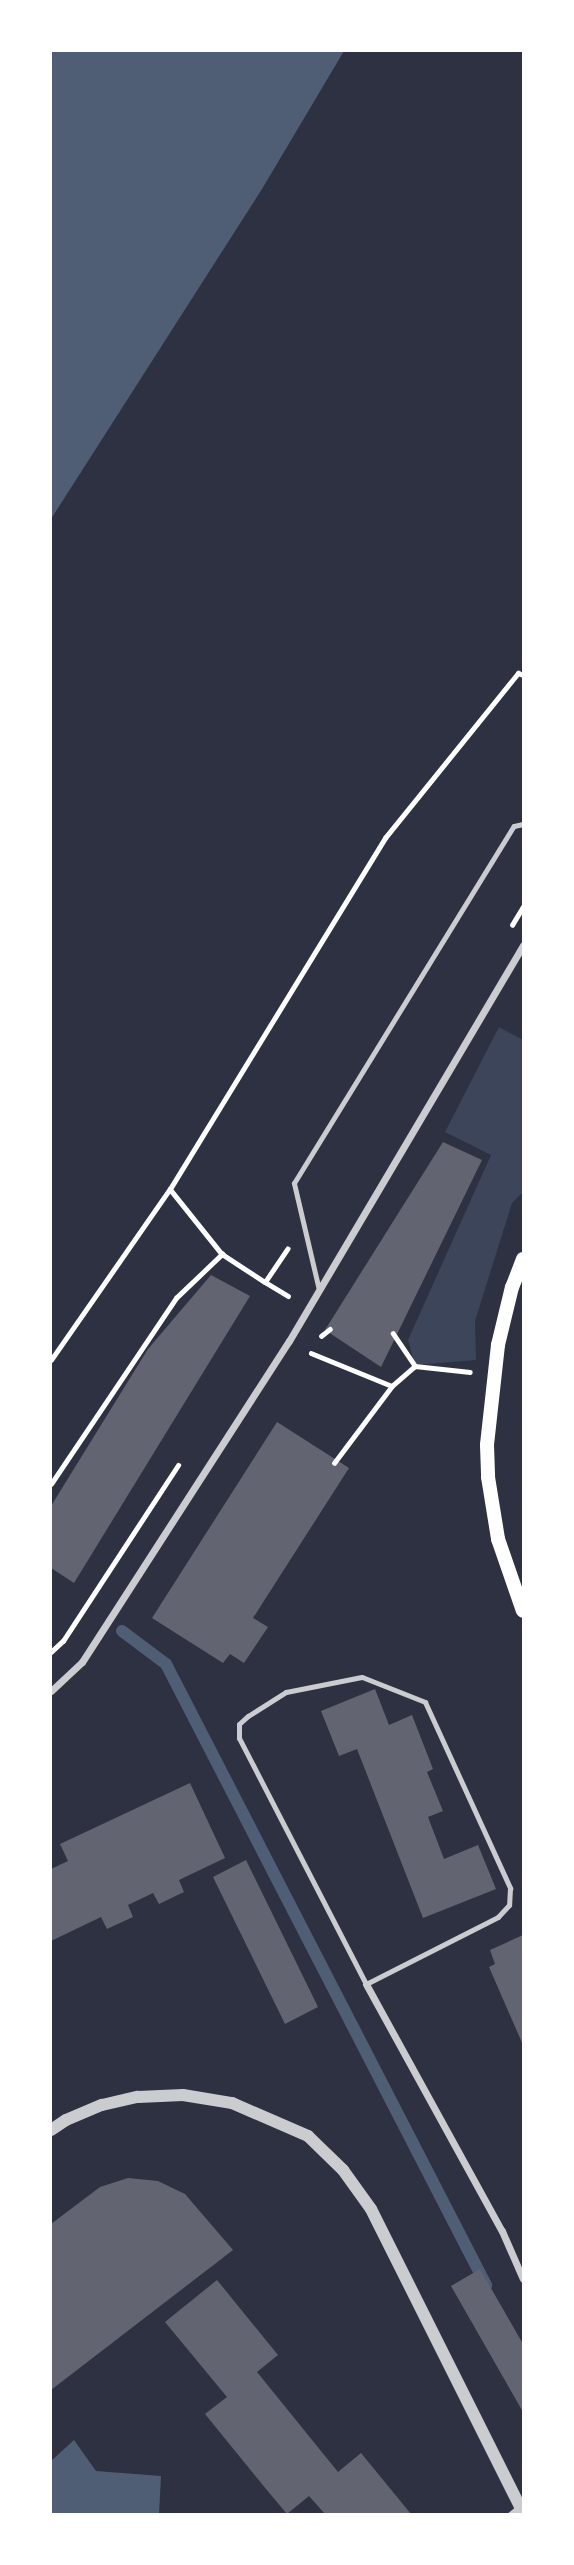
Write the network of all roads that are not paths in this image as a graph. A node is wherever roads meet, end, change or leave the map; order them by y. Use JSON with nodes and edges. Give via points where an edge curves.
{"nodes":[{"id":1,"x":523,"y":824,"type":"edge"},
{"id":2,"x":523,"y":945,"type":"edge"},
{"id":3,"x":523,"y":1259,"type":"edge"},
{"id":4,"x":319,"y":1290,"type":"junction"},
{"id":5,"x":523,"y":1611,"type":"edge"},
{"id":6,"x":51,"y":1691,"type":"edge"},
{"id":7,"x":366,"y":1984,"type":"junction"},
{"id":8,"x":51,"y":2130,"type":"edge"},
{"id":9,"x":523,"y":2279,"type":"edge"},
{"id":10,"x":518,"y":2511,"type":"edge"}],
"edges":[{"from":1,"to":4,"type":"lane","via":[[514,826],[294,1183]]},
{"from":2,"to":4,"type":"street"},
{"from":3,"to":5,"type":"main road","via":[[512,1287],[494,1375],[487,1445],[492,1513]]},
{"from":4,"to":6,"type":"street","via":[[82,1662]]},
{"from":7,"to":7,"type":"lane","via":[[239,1738],[239,1724],[286,1692],[362,1677],[425,1702],[510,1888],[509,1905],[498,1917]]},
{"from":7,"to":9,"type":"street","via":[[502,2231]]},
{"from":8,"to":10,"type":"street","via":[[102,2105],[138,2097],[183,2095],[232,2103],[308,2136],[343,2170],[371,2209]]}]}
